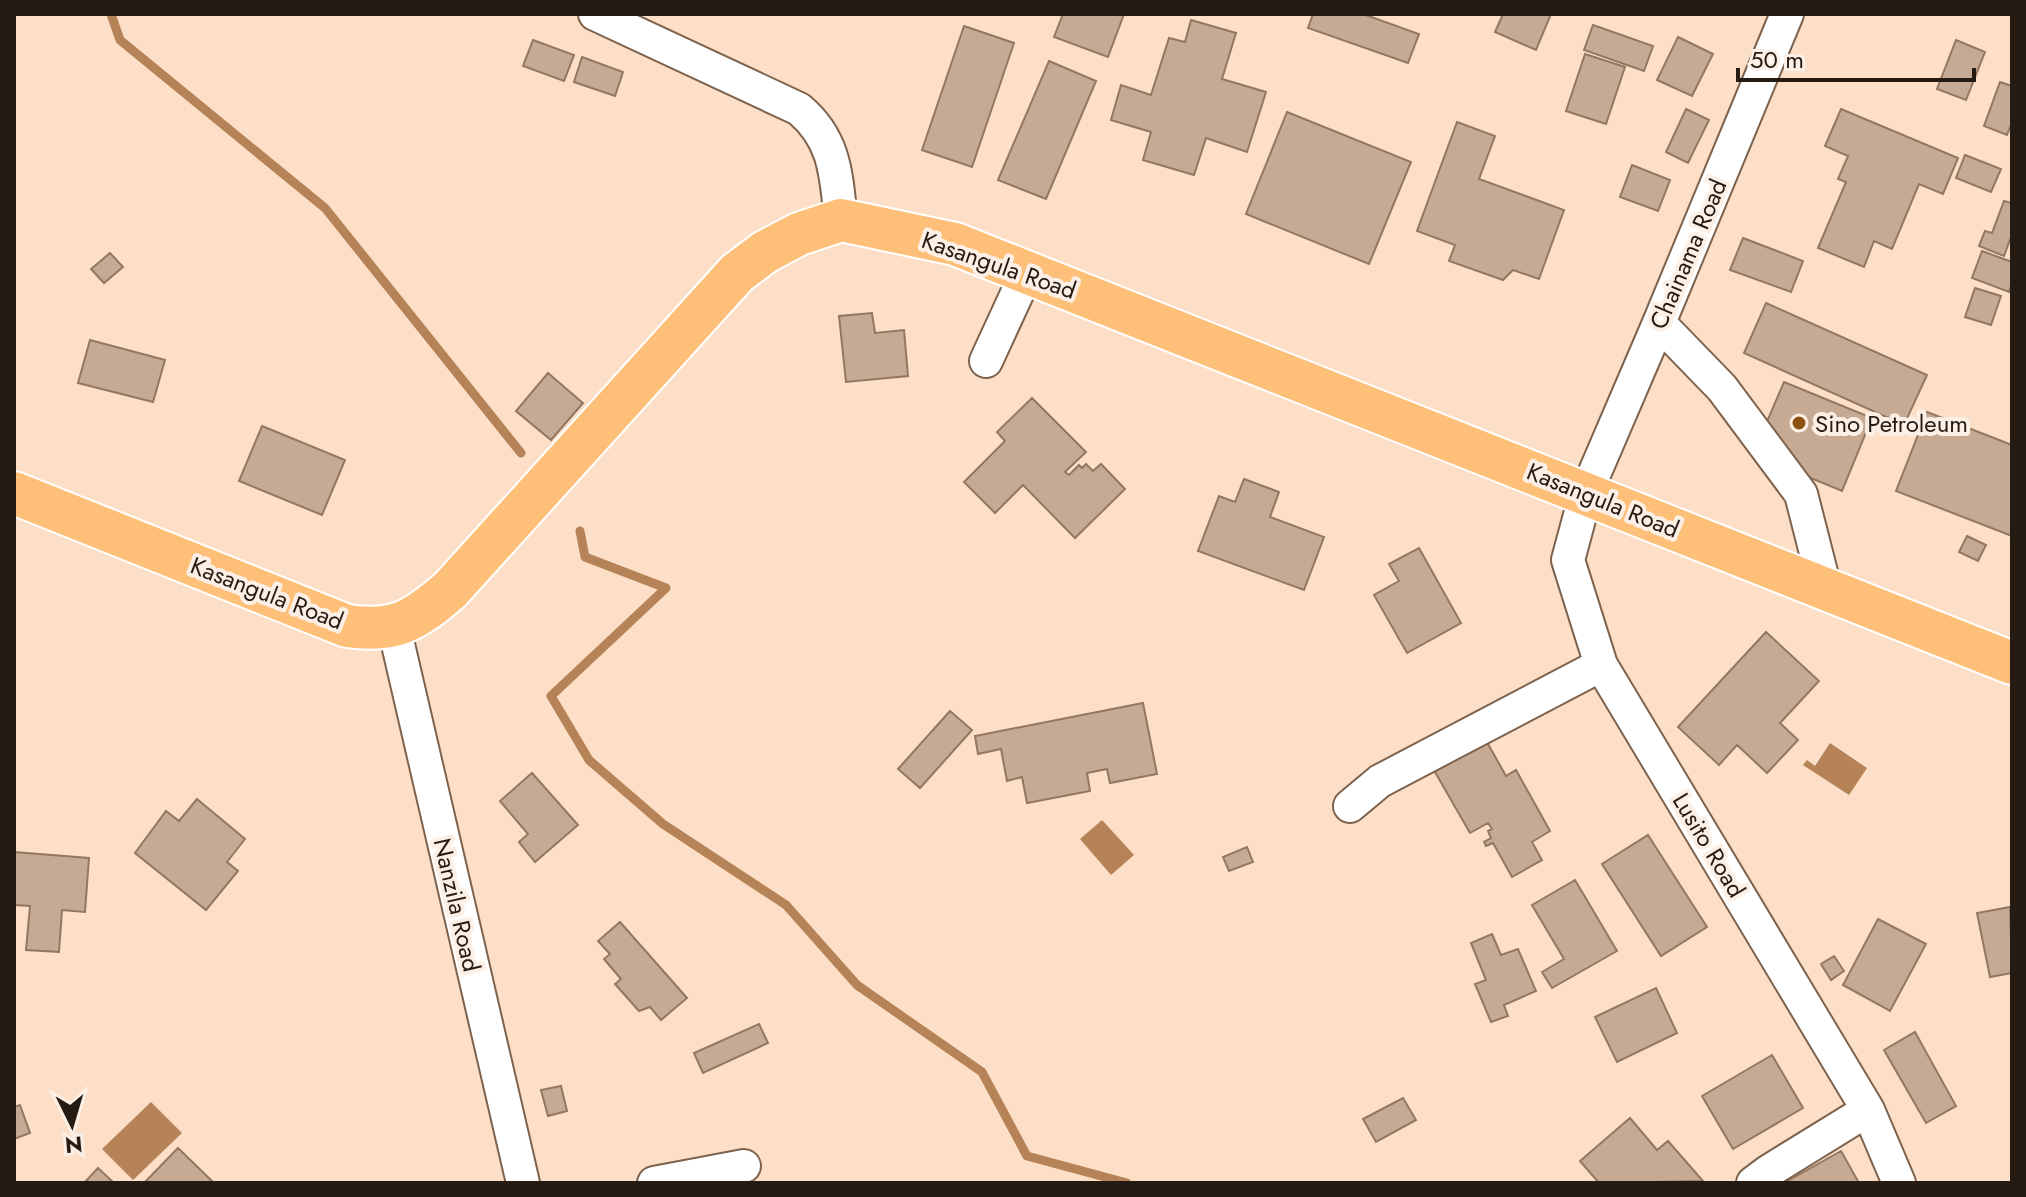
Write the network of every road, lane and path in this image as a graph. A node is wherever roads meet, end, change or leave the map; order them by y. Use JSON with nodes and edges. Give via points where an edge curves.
{"nodes":[{"id":1,"x":595,"y":14,"type":"edge"},
{"id":2,"x":1787,"y":14,"type":"edge"},
{"id":3,"x":841,"y":220,"type":"junction"},
{"id":4,"x":1027,"y":272,"type":"junction"},
{"id":5,"x":1659,"y":323,"type":"junction"},
{"id":6,"x":986,"y":361,"type":"dead end"},
{"id":7,"x":14,"y":493,"type":"edge"},
{"id":8,"x":1586,"y":493,"type":"junction"},
{"id":9,"x":1825,"y":588,"type":"junction"},
{"id":10,"x":394,"y":627,"type":"junction"},
{"id":11,"x":2012,"y":663,"type":"edge"},
{"id":12,"x":1601,"y":665,"type":"junction"},
{"id":13,"x":1350,"y":806,"type":"dead end"},
{"id":14,"x":1868,"y":1110,"type":"junction"},
{"id":15,"x":744,"y":1166,"type":"dead end"},
{"id":16,"x":523,"y":1183,"type":"edge"},
{"id":17,"x":654,"y":1183,"type":"edge"},
{"id":18,"x":1753,"y":1183,"type":"edge"},
{"id":19,"x":1899,"y":1183,"type":"edge"}],
"edges":[{"from":1,"to":3,"type":"street","via":[[799,109],[817,124],[834,160]]},
{"from":2,"to":5,"type":"street","name":"Chainama Road"},
{"from":3,"to":4,"type":"main road","name":"Kasangula Road","via":[[955,244]]},
{"from":3,"to":10,"type":"main road","name":"Kasangula Road","via":[[799,234],[737,273],[450,590],[423,614]]},
{"from":4,"to":6,"type":"street"},
{"from":4,"to":8,"type":"main road","name":"Kasangula Road"},
{"from":5,"to":8,"type":"street","name":"Chainama Road"},
{"from":5,"to":9,"type":"street","via":[[1722,388],[1801,494]]},
{"from":7,"to":10,"type":"main road","name":"Kasangula Road","via":[[347,626]]},
{"from":8,"to":9,"type":"main road","name":"Kasangula Road"},
{"from":8,"to":12,"type":"street","name":"Lusito Road","via":[[1568,560]]},
{"from":9,"to":11,"type":"main road","name":"Kasangula Road"},
{"from":10,"to":16,"type":"street","name":"Nanzila Road"},
{"from":12,"to":13,"type":"street","via":[[1380,781]]},
{"from":12,"to":14,"type":"street","name":"Lusito Road"},
{"from":14,"to":18,"type":"street"},
{"from":14,"to":19,"type":"street","name":"Lusito Road"},
{"from":15,"to":17,"type":"street"}]}
